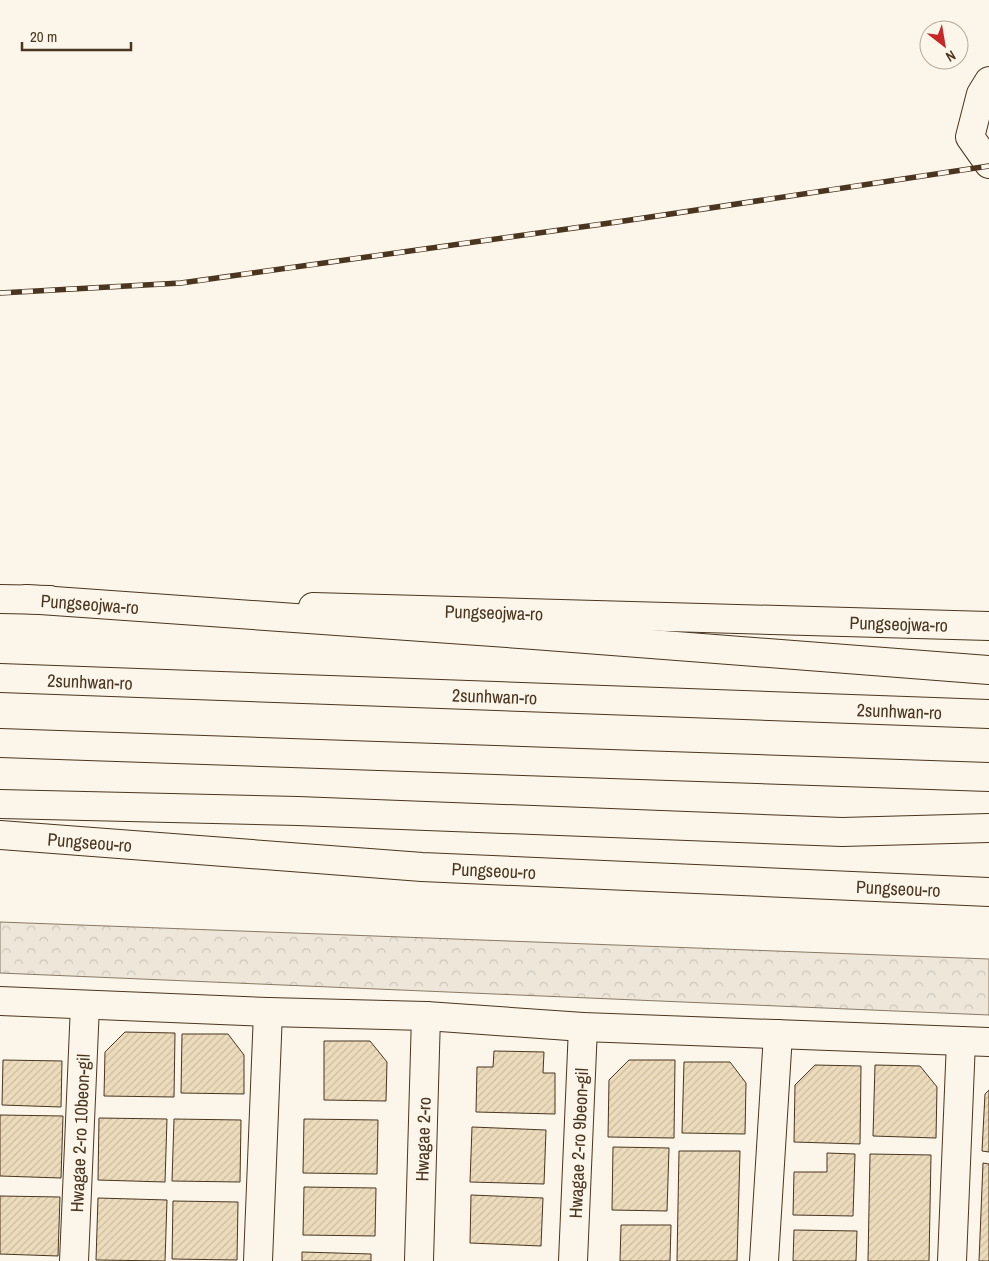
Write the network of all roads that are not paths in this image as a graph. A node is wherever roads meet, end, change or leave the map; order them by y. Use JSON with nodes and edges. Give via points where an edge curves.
{"nodes":[{"id":1,"x":989,"y":82,"type":"edge"},
{"id":2,"x":989,"y":164,"type":"edge"},
{"id":3,"x":13,"y":599,"type":"edge"},
{"id":4,"x":989,"y":626,"type":"edge"},
{"id":5,"x":989,"y":670,"type":"edge"},
{"id":6,"x":0,"y":678,"type":"edge"},
{"id":7,"x":989,"y":714,"type":"edge"},
{"id":8,"x":0,"y":743,"type":"edge"},
{"id":9,"x":989,"y":777,"type":"edge"},
{"id":10,"x":0,"y":804,"type":"edge"},
{"id":11,"x":989,"y":828,"type":"edge"},
{"id":12,"x":0,"y":835,"type":"edge"},
{"id":13,"x":989,"y":892,"type":"edge"},
{"id":14,"x":0,"y":1001,"type":"edge"},
{"id":15,"x":85,"y":1005,"type":"junction"},
{"id":16,"x":268,"y":1012,"type":"junction"},
{"id":17,"x":426,"y":1016,"type":"junction"},
{"id":18,"x":583,"y":1027,"type":"junction"},
{"id":19,"x":778,"y":1034,"type":"junction"},
{"id":20,"x":961,"y":1041,"type":"junction"},
{"id":21,"x":989,"y":1042,"type":"edge"},
{"id":22,"x":74,"y":1261,"type":"edge"},
{"id":23,"x":258,"y":1261,"type":"edge"},
{"id":24,"x":418,"y":1261,"type":"edge"},
{"id":25,"x":573,"y":1261,"type":"edge"},
{"id":26,"x":764,"y":1261,"type":"edge"},
{"id":27,"x":952,"y":1261,"type":"edge"}],
"edges":[{"from":1,"to":2,"type":"main road","via":[[981,94],[970,136]]},
{"from":3,"to":4,"type":"main road","name":"Pungseojwa-ro"},
{"from":3,"to":5,"type":"main road"},
{"from":6,"to":7,"type":"main road","name":"2sunhwan-ro"},
{"from":8,"to":9,"type":"main road"},
{"from":10,"to":11,"type":"main road","via":[[298,810],[842,832]]},
{"from":12,"to":13,"type":"main road","name":"Pungseou-ro","via":[[422,867]]},
{"from":14,"to":15,"type":"main road"},
{"from":15,"to":16,"type":"main road"},
{"from":15,"to":22,"type":"main road","name":"Hwagae 2-ro 10beon-gil"},
{"from":16,"to":17,"type":"main road"},
{"from":16,"to":23,"type":"main road"},
{"from":17,"to":18,"type":"main road"},
{"from":17,"to":24,"type":"main road","name":"Hwagae 2-ro"},
{"from":18,"to":19,"type":"main road"},
{"from":18,"to":25,"type":"main road","name":"Hwagae 2-ro 9beon-gil"},
{"from":19,"to":20,"type":"main road"},
{"from":19,"to":26,"type":"main road"},
{"from":20,"to":21,"type":"main road"},
{"from":20,"to":27,"type":"main road"}]}
